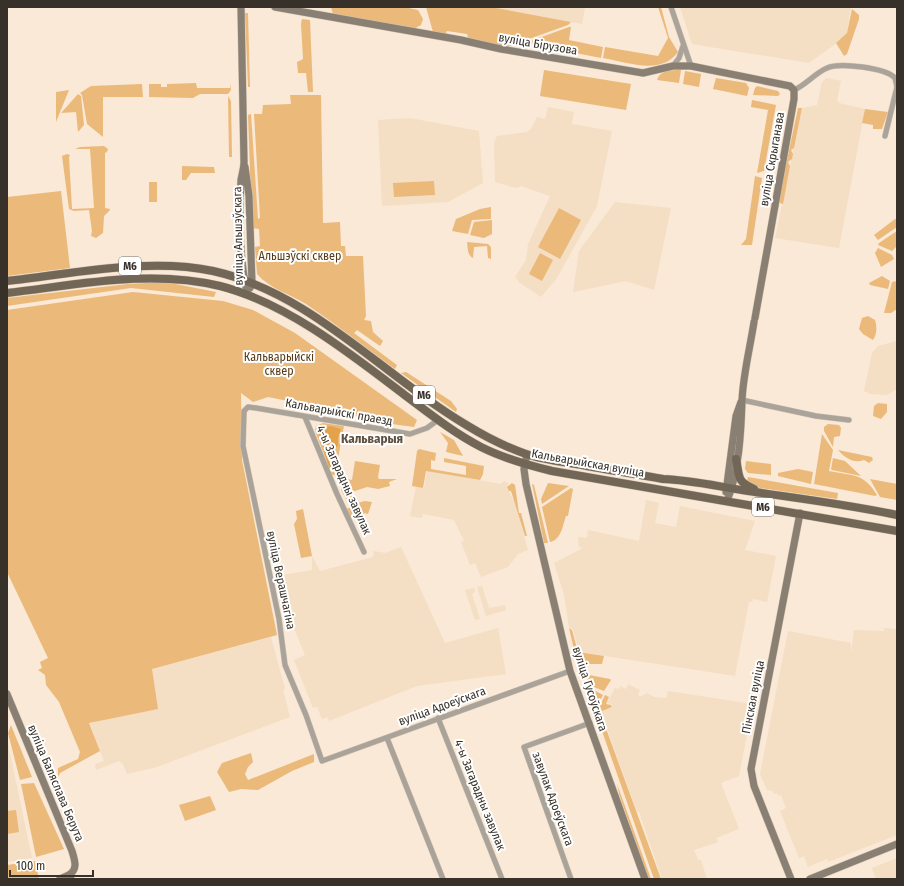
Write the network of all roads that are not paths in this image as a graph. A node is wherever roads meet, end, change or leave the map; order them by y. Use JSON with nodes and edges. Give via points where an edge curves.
{"nodes":[{"id":1,"x":241,"y":7,"type":"edge"},
{"id":2,"x":275,"y":7,"type":"edge"},
{"id":3,"x":671,"y":7,"type":"edge"},
{"id":4,"x":683,"y":46,"type":"junction"},
{"id":5,"x":673,"y":66,"type":"junction"},
{"id":6,"x":691,"y":66,"type":"junction"},
{"id":7,"x":794,"y":90,"type":"junction"},
{"id":8,"x":885,"y":136,"type":"dead end"},
{"id":9,"x":7,"y":281,"type":"edge"},
{"id":10,"x":248,"y":282,"type":"junction"},
{"id":11,"x":7,"y":293,"type":"edge"},
{"id":12,"x":248,"y":295,"type":"junction"},
{"id":13,"x":742,"y":400,"type":"junction"},
{"id":14,"x":256,"y":408,"type":"joint"},
{"id":15,"x":444,"y":410,"type":"junction"},
{"id":16,"x":305,"y":417,"type":"junction"},
{"id":17,"x":438,"y":420,"type":"junction"},
{"id":18,"x":849,"y":420,"type":"dead end"},
{"id":19,"x":527,"y":454,"type":"junction"},
{"id":20,"x":736,"y":459,"type":"junction"},
{"id":21,"x":525,"y":464,"type":"junction"},
{"id":22,"x":728,"y":488,"type":"junction"},
{"id":23,"x":762,"y":493,"type":"junction"},
{"id":24,"x":813,"y":500,"type":"junction"},
{"id":25,"x":727,"y":501,"type":"junction"},
{"id":26,"x":804,"y":514,"type":"junction"},
{"id":27,"x":897,"y":515,"type":"edge"},
{"id":28,"x":897,"y":530,"type":"edge"},
{"id":29,"x":364,"y":552,"type":"dead end"},
{"id":30,"x":570,"y":671,"type":"junction"},
{"id":31,"x":7,"y":694,"type":"edge"},
{"id":32,"x":438,"y":718,"type":"junction"},
{"id":33,"x":590,"y":723,"type":"junction"},
{"id":34,"x":387,"y":738,"type":"junction"},
{"id":35,"x":322,"y":761,"type":"joint"},
{"id":36,"x":897,"y":844,"type":"edge"},
{"id":37,"x":70,"y":877,"type":"edge"},
{"id":38,"x":642,"y":878,"type":"edge"},
{"id":39,"x":60,"y":879,"type":"edge"},
{"id":40,"x":443,"y":879,"type":"edge"},
{"id":41,"x":502,"y":879,"type":"edge"},
{"id":42,"x":571,"y":879,"type":"edge"},
{"id":43,"x":791,"y":879,"type":"edge"},
{"id":44,"x":810,"y":879,"type":"edge"}],
"edges":[{"from":1,"to":10,"type":"street","name":"вуліца Альшэўскага","via":[[244,165],[249,196]]},
{"from":2,"to":5,"type":"street","name":"вуліца Бірузова","via":[[643,73]]},
{"from":3,"to":4,"type":"street"},
{"from":4,"to":5,"type":"street"},
{"from":4,"to":6,"type":"street"},
{"from":5,"to":6,"type":"street","name":"вуліца Бірузова"},
{"from":6,"to":7,"type":"street","name":"вуліца Бірузова","via":[[783,83]]},
{"from":7,"to":8,"type":"street","via":[[829,67],[850,66],[888,73],[895,78],[897,87]]},
{"from":7,"to":13,"type":"street","name":"вуліца Скрыганава"},
{"from":9,"to":10,"type":"main road","number":"М6","via":[[160,265],[202,268]]},
{"from":10,"to":12,"type":"street","name":"вуліца Альшэўскага"},
{"from":10,"to":15,"type":"main road","name":"Кальварыйская вуліца","number":"М6","via":[[304,310]]},
{"from":11,"to":12,"type":"main road","number":"М6","via":[[115,280],[158,278],[214,285]]},
{"from":12,"to":17,"type":"main road","name":"Кальварыйская вуліца","number":"М6","via":[[312,329]]},
{"from":13,"to":18,"type":"street","via":[[816,416]]},
{"from":13,"to":20,"type":"street","name":"вуліца Скрыганава","via":[[743,419]]},
{"from":13,"to":22,"type":"street","name":"вуліца Скрыганава","via":[[736,416]]},
{"from":14,"to":16,"type":"street","name":"Кальварыйскі праезд"},
{"from":14,"to":35,"type":"street","name":"вуліца Верашчагіна","via":[[248,407],[244,411],[243,446],[280,619],[285,665]]},
{"from":15,"to":17,"type":"main road"},
{"from":15,"to":19,"type":"main road","name":"Кальварыйская вуліца","number":"М6","via":[[470,427]]},
{"from":16,"to":17,"type":"street","name":"Кальварыйскі праезд","via":[[410,434]]},
{"from":16,"to":29,"type":"street","name":"4-ы Загарадны завулак"},
{"from":17,"to":21,"type":"main road","name":"Кальварыйская вуліца","number":"М6","via":[[480,447]]},
{"from":19,"to":21,"type":"street","name":"вуліца Гусоўскага"},
{"from":19,"to":22,"type":"main road","name":"Кальварыйская вуліца","number":"М6"},
{"from":20,"to":22,"type":"street","name":"вуліца Скрыганава"},
{"from":20,"to":23,"type":"main road","via":[[740,480],[744,485]]},
{"from":21,"to":25,"type":"main road","name":"Кальварыйская вуліца","number":"М6","via":[[552,471]]},
{"from":21,"to":30,"type":"street","name":"вуліца Гусоўскага","via":[[527,487]]},
{"from":22,"to":23,"type":"main road","name":"Кальварыйская вуліца","number":"М6"},
{"from":22,"to":25,"type":"street","name":"вуліца Скрыганава"},
{"from":23,"to":24,"type":"main road","name":"Кальварыйская вуліца","number":"М6"},
{"from":24,"to":26,"type":"main road","via":[[806,505]]},
{"from":24,"to":27,"type":"main road","name":"Кальварыйская вуліца","number":"М6"},
{"from":25,"to":26,"type":"main road","name":"Кальварыйская вуліца","number":"М6"},
{"from":26,"to":28,"type":"main road","name":"Кальварыйская вуліца","number":"М6"},
{"from":26,"to":43,"type":"street","name":"Пінская вуліца","via":[[794,544],[751,769],[754,786]]},
{"from":30,"to":32,"type":"street","name":"вуліца Адоеўскага"},
{"from":30,"to":33,"type":"street","name":"вуліца Гусоўскага"},
{"from":31,"to":37,"type":"street","name":"вуліца Баляслава Берута","via":[[72,851],[75,867]]},
{"from":32,"to":34,"type":"street","name":"вуліца Адоеўскага"},
{"from":32,"to":41,"type":"street","name":"4-ы Загарадны завулак"},
{"from":33,"to":38,"type":"street","name":"вуліца Гусоўскага"},
{"from":33,"to":42,"type":"street","name":"завулак Адоеўскага","via":[[524,747]]},
{"from":34,"to":35,"type":"street","name":"вуліца Адоеўскага"},
{"from":34,"to":40,"type":"street"},
{"from":36,"to":44,"type":"street"},
{"from":37,"to":39,"type":"street"}]}
